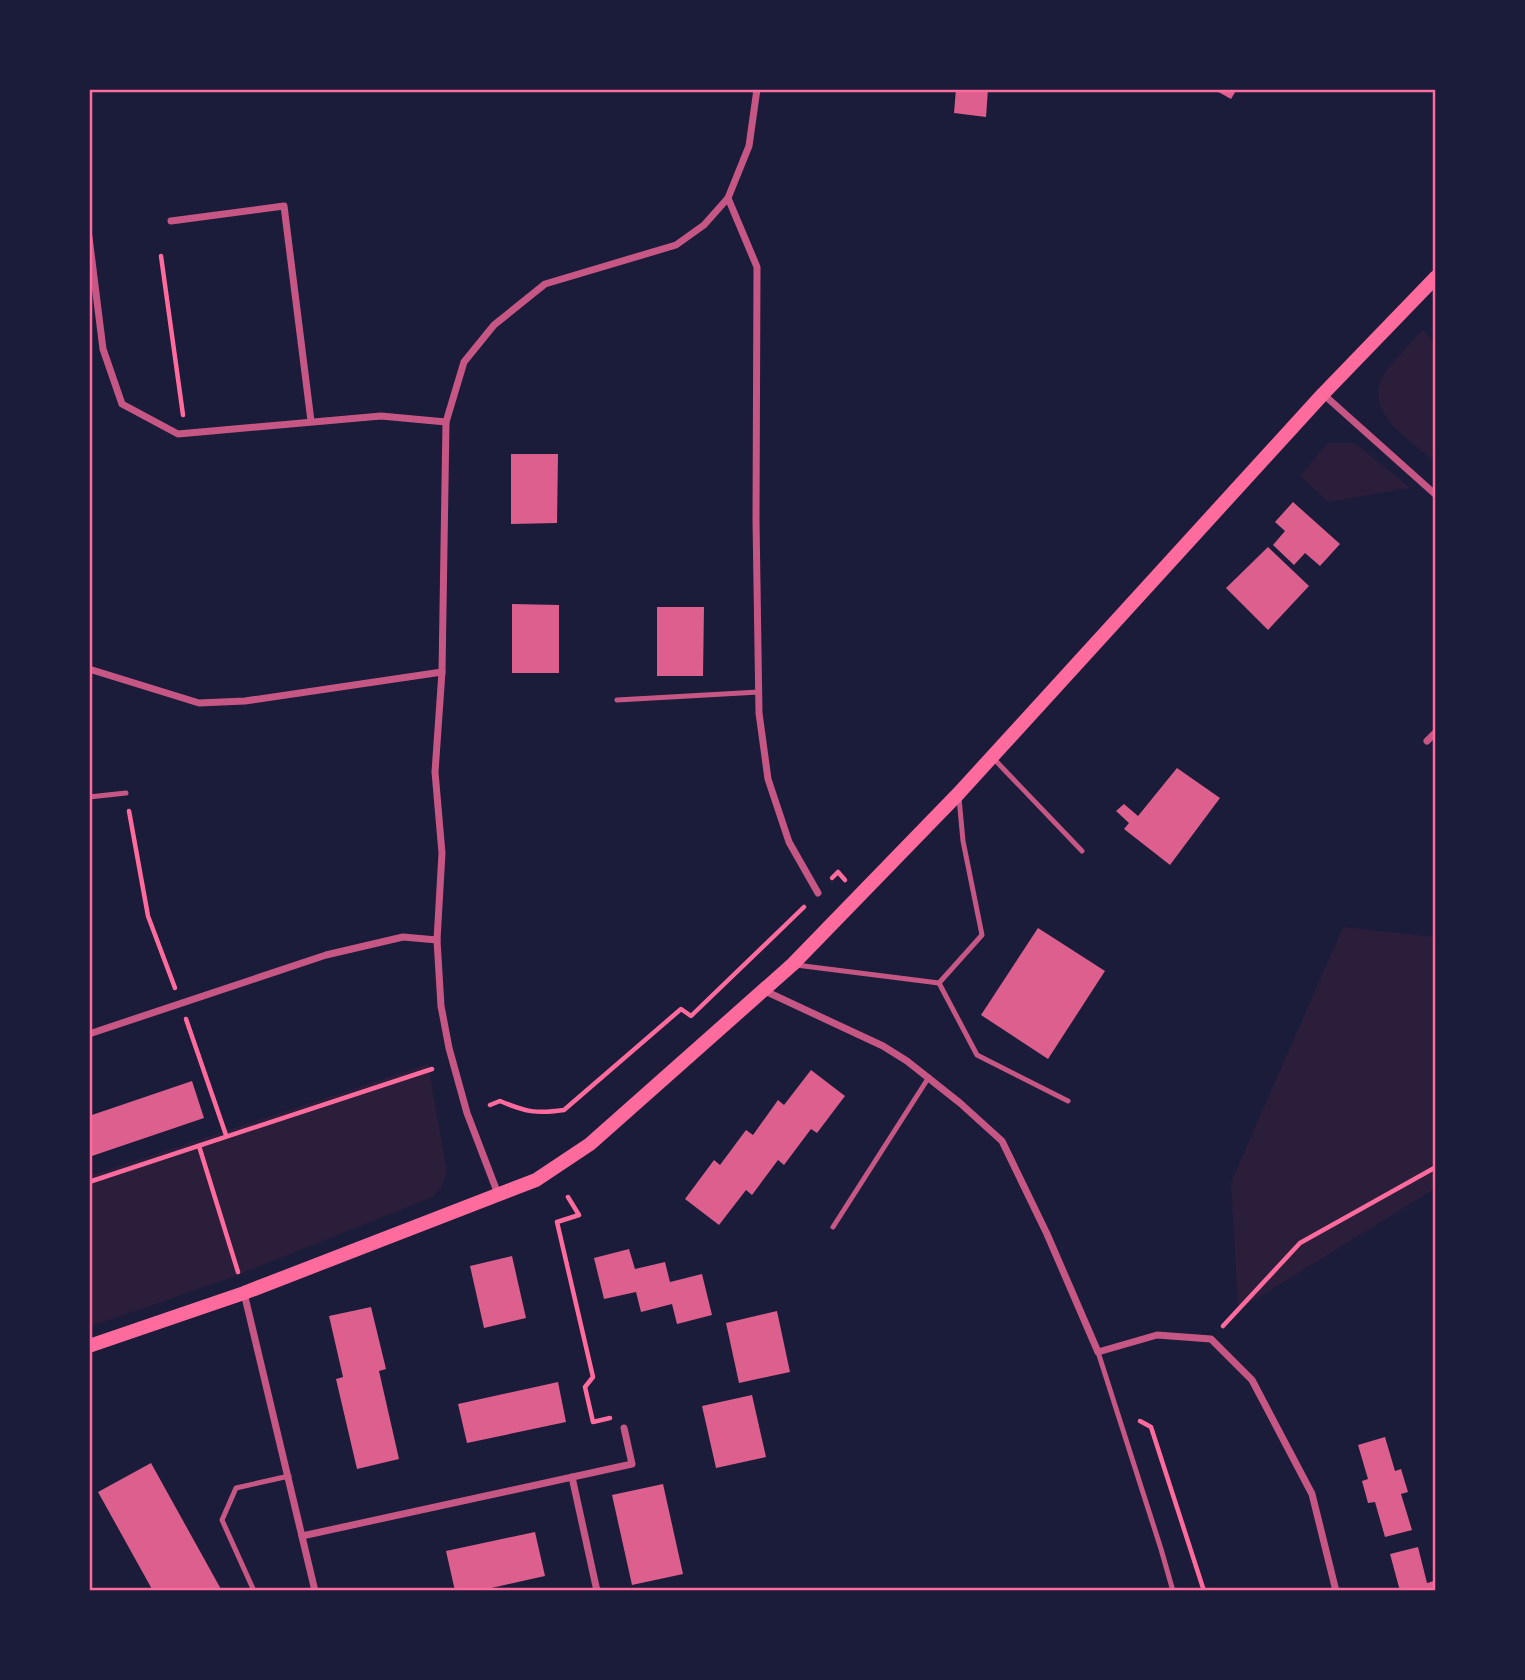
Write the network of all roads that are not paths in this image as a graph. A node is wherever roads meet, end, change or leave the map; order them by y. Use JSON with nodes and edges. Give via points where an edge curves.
{"nodes":[{"id":1,"x":757,"y":89,"type":"edge"},
{"id":2,"x":728,"y":198,"type":"junction"},
{"id":3,"x":171,"y":220,"type":"dead end"},
{"id":4,"x":89,"y":237,"type":"edge"},
{"id":5,"x":1436,"y":277,"type":"edge"},
{"id":6,"x":1323,"y":394,"type":"junction"},
{"id":7,"x":311,"y":421,"type":"junction"},
{"id":8,"x":446,"y":422,"type":"junction"},
{"id":9,"x":1436,"y":495,"type":"edge"},
{"id":10,"x":89,"y":669,"type":"edge"},
{"id":11,"x":442,"y":672,"type":"junction"},
{"id":12,"x":759,"y":692,"type":"junction"},
{"id":13,"x":617,"y":699,"type":"dead end"},
{"id":14,"x":1436,"y":732,"type":"edge"},
{"id":15,"x":1427,"y":741,"type":"dead end"},
{"id":16,"x":992,"y":757,"type":"junction"},
{"id":17,"x":126,"y":793,"type":"road end"},
{"id":18,"x":959,"y":793,"type":"junction"},
{"id":19,"x":89,"y":797,"type":"edge"},
{"id":20,"x":1082,"y":851,"type":"dead end"},
{"id":21,"x":818,"y":894,"type":"road end"},
{"id":22,"x":437,"y":940,"type":"junction"},
{"id":23,"x":793,"y":964,"type":"junction"},
{"id":24,"x":939,"y":983,"type":"junction"},
{"id":25,"x":765,"y":991,"type":"junction"},
{"id":26,"x":89,"y":1034,"type":"edge"},
{"id":27,"x":929,"y":1077,"type":"junction"},
{"id":28,"x":1068,"y":1101,"type":"dead end"},
{"id":29,"x":498,"y":1194,"type":"junction"},
{"id":30,"x":833,"y":1227,"type":"dead end"},
{"id":31,"x":244,"y":1293,"type":"junction"},
{"id":32,"x":89,"y":1346,"type":"edge"},
{"id":33,"x":1098,"y":1352,"type":"junction"},
{"id":34,"x":624,"y":1429,"type":"road end"},
{"id":35,"x":289,"y":1476,"type":"junction"},
{"id":36,"x":572,"y":1477,"type":"junction"},
{"id":37,"x":302,"y":1536,"type":"junction"},
{"id":38,"x":254,"y":1591,"type":"edge"},
{"id":39,"x":315,"y":1591,"type":"edge"},
{"id":40,"x":597,"y":1591,"type":"edge"},
{"id":41,"x":1172,"y":1591,"type":"edge"},
{"id":42,"x":1336,"y":1591,"type":"edge"}],
"edges":[{"from":1,"to":2,"type":"street","via":[[749,146]]},
{"from":2,"to":8,"type":"street","via":[[704,225],[676,244],[545,284],[494,325],[464,362]]},
{"from":2,"to":12,"type":"street","via":[[757,267]]},
{"from":3,"to":7,"type":"street","via":[[284,206]]},
{"from":4,"to":7,"type":"street","via":[[103,349],[122,404],[178,434]]},
{"from":5,"to":6,"type":"main road"},
{"from":6,"to":9,"type":"street"},
{"from":6,"to":16,"type":"main road"},
{"from":7,"to":8,"type":"street","via":[[382,416]]},
{"from":8,"to":11,"type":"street"},
{"from":10,"to":11,"type":"street","via":[[199,702],[245,701]]},
{"from":11,"to":22,"type":"street","via":[[435,772],[442,853]]},
{"from":12,"to":13,"type":"lane"},
{"from":12,"to":21,"type":"street","via":[[768,779],[789,842]]},
{"from":14,"to":15,"type":"street"},
{"from":16,"to":18,"type":"main road"},
{"from":16,"to":20,"type":"lane"},
{"from":17,"to":19,"type":"lane"},
{"from":18,"to":23,"type":"main road"},
{"from":18,"to":24,"type":"lane","via":[[963,841],[982,935]]},
{"from":22,"to":26,"type":"street","via":[[403,937],[326,955]]},
{"from":22,"to":29,"type":"street","via":[[449,1048],[467,1113]]},
{"from":23,"to":24,"type":"lane"},
{"from":23,"to":25,"type":"main road"},
{"from":24,"to":28,"type":"lane","via":[[977,1055]]},
{"from":25,"to":27,"type":"street","via":[[883,1046]]},
{"from":25,"to":29,"type":"main road","via":[[590,1144],[536,1181]]},
{"from":27,"to":30,"type":"lane"},
{"from":27,"to":33,"type":"street","via":[[1002,1141]]},
{"from":29,"to":31,"type":"main road"},
{"from":31,"to":32,"type":"main road"},
{"from":31,"to":35,"type":"street"},
{"from":33,"to":41,"type":"lane"},
{"from":33,"to":42,"type":"street","via":[[1157,1335],[1211,1339],[1252,1380],[1312,1494]]},
{"from":34,"to":36,"type":"street","via":[[632,1464]]},
{"from":35,"to":37,"type":"street"},
{"from":35,"to":38,"type":"lane","via":[[236,1488],[222,1520]]},
{"from":36,"to":37,"type":"street"},
{"from":36,"to":40,"type":"street"},
{"from":37,"to":39,"type":"street"}]}
